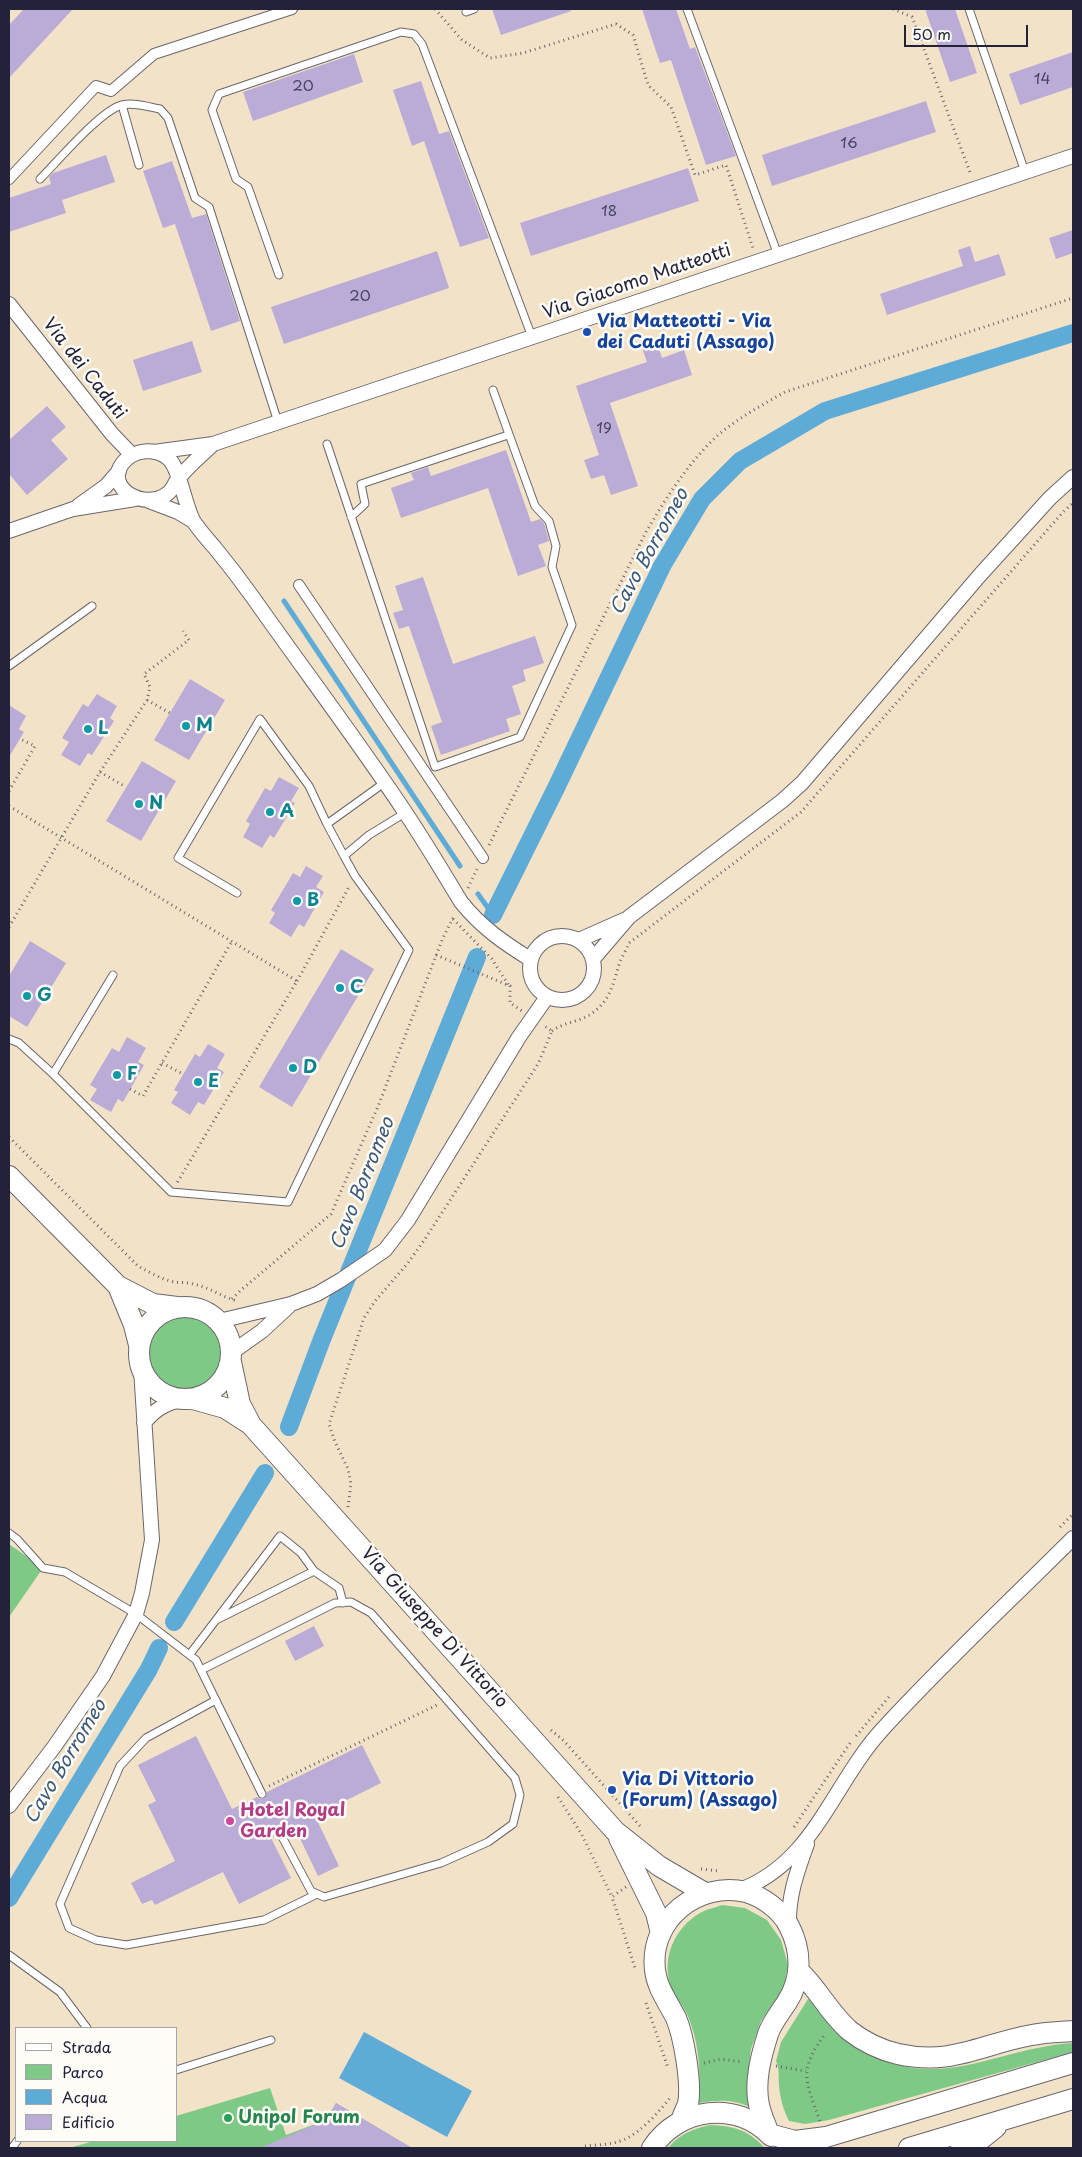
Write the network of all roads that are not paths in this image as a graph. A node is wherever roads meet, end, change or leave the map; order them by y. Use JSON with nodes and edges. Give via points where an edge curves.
{"nodes":[{"id":1,"x":292,"y":9,"type":"edge"},
{"id":2,"x":474,"y":9,"type":"edge"},
{"id":3,"x":688,"y":9,"type":"edge"},
{"id":4,"x":969,"y":9,"type":"edge"},
{"id":5,"x":466,"y":12,"type":"dead end"},
{"id":6,"x":122,"y":105,"type":"junction"},
{"id":7,"x":1073,"y":156,"type":"edge"},
{"id":8,"x":139,"y":165,"type":"dead end"},
{"id":9,"x":1025,"y":172,"type":"junction"},
{"id":10,"x":9,"y":179,"type":"edge"},
{"id":11,"x":40,"y":179,"type":"dead end"},
{"id":12,"x":778,"y":255,"type":"junction"},
{"id":13,"x":279,"y":275,"type":"dead end"},
{"id":14,"x":9,"y":304,"type":"edge"},
{"id":15,"x":532,"y":336,"type":"junction"},
{"id":16,"x":493,"y":390,"type":"dead end"},
{"id":17,"x":278,"y":422,"type":"junction"},
{"id":18,"x":508,"y":435,"type":"junction"},
{"id":19,"x":213,"y":444,"type":"junction"},
{"id":20,"x":327,"y":444,"type":"dead end"},
{"id":21,"x":154,"y":452,"type":"junction"},
{"id":22,"x":132,"y":455,"type":"junction"},
{"id":23,"x":119,"y":471,"type":"junction"},
{"id":24,"x":1073,"y":478,"type":"edge"},
{"id":25,"x":178,"y":480,"type":"junction"},
{"id":26,"x":142,"y":500,"type":"junction"},
{"id":27,"x":74,"y":510,"type":"junction"},
{"id":28,"x":351,"y":517,"type":"junction"},
{"id":29,"x":193,"y":521,"type":"junction"},
{"id":30,"x":9,"y":531,"type":"edge"},
{"id":31,"x":299,"y":585,"type":"dead end"},
{"id":32,"x":92,"y":606,"type":"dead end"},
{"id":33,"x":9,"y":666,"type":"edge"},
{"id":34,"x":384,"y":782,"type":"junction"},
{"id":35,"x":405,"y":812,"type":"junction"},
{"id":36,"x":327,"y":824,"type":"junction"},
{"id":37,"x":344,"y":856,"type":"junction"},
{"id":38,"x":483,"y":858,"type":"road end"},
{"id":39,"x":237,"y":893,"type":"dead end"},
{"id":40,"x":629,"y":917,"type":"junction"},
{"id":41,"x":579,"y":940,"type":"junction"},
{"id":42,"x":530,"y":959,"type":"junction"},
{"id":43,"x":593,"y":959,"type":"junction"},
{"id":44,"x":113,"y":975,"type":"dead end"},
{"id":45,"x":547,"y":997,"type":"junction"},
{"id":46,"x":9,"y":1039,"type":"edge"},
{"id":47,"x":53,"y":1074,"type":"junction"},
{"id":48,"x":9,"y":1176,"type":"edge"},
{"id":49,"x":118,"y":1286,"type":"junction"},
{"id":50,"x":292,"y":1304,"type":"junction"},
{"id":51,"x":176,"y":1307,"type":"junction"},
{"id":52,"x":219,"y":1321,"type":"junction"},
{"id":53,"x":139,"y":1345,"type":"junction"},
{"id":54,"x":231,"y":1357,"type":"junction"},
{"id":55,"x":141,"y":1369,"type":"junction"},
{"id":56,"x":188,"y":1399,"type":"junction"},
{"id":57,"x":144,"y":1423,"type":"junction"},
{"id":58,"x":251,"y":1425,"type":"junction"},
{"id":59,"x":9,"y":1533,"type":"edge"},
{"id":60,"x":1073,"y":1538,"type":"edge"},
{"id":61,"x":314,"y":1571,"type":"junction"},
{"id":62,"x":343,"y":1603,"type":"junction"},
{"id":63,"x":136,"y":1614,"type":"junction"},
{"id":64,"x":216,"y":1620,"type":"junction"},
{"id":65,"x":190,"y":1654,"type":"junction"},
{"id":66,"x":201,"y":1670,"type":"junction"},
{"id":67,"x":216,"y":1700,"type":"junction"},
{"id":68,"x":260,"y":1792,"type":"road end"},
{"id":69,"x":9,"y":1806,"type":"edge"},
{"id":70,"x":616,"y":1832,"type":"junction"},
{"id":71,"x":280,"y":1833,"type":"dead end"},
{"id":72,"x":808,"y":1838,"type":"junction"},
{"id":73,"x":737,"y":1891,"type":"junction"},
{"id":74,"x":705,"y":1893,"type":"junction"},
{"id":75,"x":317,"y":1894,"type":"junction"},
{"id":76,"x":789,"y":1926,"type":"junction"},
{"id":77,"x":661,"y":1933,"type":"junction"},
{"id":78,"x":9,"y":1954,"type":"edge"},
{"id":79,"x":798,"y":1971,"type":"junction"},
{"id":80,"x":87,"y":2027,"type":"edge"},
{"id":81,"x":1073,"y":2031,"type":"edge"},
{"id":82,"x":271,"y":2040,"type":"dead end"},
{"id":83,"x":1073,"y":2063,"type":"edge"},
{"id":84,"x":178,"y":2069,"type":"edge"},
{"id":85,"x":1073,"y":2099,"type":"edge"},
{"id":86,"x":1015,"y":2116,"type":"junction"},
{"id":87,"x":680,"y":2121,"type":"junction"},
{"id":88,"x":774,"y":2141,"type":"edge"},
{"id":89,"x":652,"y":2148,"type":"edge"},
{"id":90,"x":909,"y":2148,"type":"edge"},
{"id":91,"x":961,"y":2148,"type":"edge"}],
"edges":[{"from":1,"to":10,"type":"street","via":[[154,54],[111,92],[96,86]]},
{"from":2,"to":5,"type":"lane"},
{"from":3,"to":12,"type":"lane"},
{"from":4,"to":9,"type":"lane"},
{"from":6,"to":8,"type":"lane"},
{"from":6,"to":11,"type":"lane","via":[[101,118]]},
{"from":6,"to":17,"type":"lane","via":[[160,109],[168,118],[194,198],[210,207]]},
{"from":7,"to":9,"type":"street","name":"Via Giacomo Matteotti"},
{"from":9,"to":12,"type":"street","name":"Via Giacomo Matteotti"},
{"from":12,"to":15,"type":"street","name":"Via Giacomo Matteotti"},
{"from":13,"to":15,"type":"lane","via":[[248,187],[236,179],[212,110],[219,94],[401,32],[414,34],[422,44]]},
{"from":14,"to":22,"type":"street","name":"Via dei Caduti"},
{"from":15,"to":17,"type":"street","name":"Via Giacomo Matteotti"},
{"from":16,"to":18,"type":"lane"},
{"from":17,"to":19,"type":"street","name":"Via Giacomo Matteotti"},
{"from":18,"to":28,"type":"lane","via":[[361,484],[365,504]]},
{"from":18,"to":28,"type":"lane","via":[[535,506],[549,521],[556,546],[552,567],[572,625],[520,737],[435,767]]},
{"from":19,"to":21,"type":"street","name":"Via Giacomo Matteotti"},
{"from":19,"to":25,"type":"street","name":"Via Giacomo Matteotti"},
{"from":20,"to":28,"type":"lane"},
{"from":21,"to":22,"type":"street"},
{"from":21,"to":25,"type":"street","via":[[173,463]]},
{"from":22,"to":23,"type":"street"},
{"from":23,"to":26,"type":"street","via":[[124,490]]},
{"from":23,"to":27,"type":"street","via":[[106,486]]},
{"from":24,"to":40,"type":"street","via":[[1050,498],[980,575],[802,783]]},
{"from":25,"to":26,"type":"street","via":[[168,493],[158,499]]},
{"from":25,"to":29,"type":"street"},
{"from":26,"to":27,"type":"street"},
{"from":26,"to":29,"type":"street","via":[[178,512]]},
{"from":27,"to":30,"type":"street"},
{"from":29,"to":34,"type":"street","via":[[236,574]]},
{"from":31,"to":38,"type":"street"},
{"from":32,"to":33,"type":"lane"},
{"from":34,"to":35,"type":"street"},
{"from":34,"to":36,"type":"lane"},
{"from":35,"to":37,"type":"lane"},
{"from":35,"to":42,"type":"street","via":[[471,915],[498,940]]},
{"from":36,"to":37,"type":"lane"},
{"from":36,"to":39,"type":"lane","via":[[309,786],[260,719],[178,858]]},
{"from":37,"to":47,"type":"lane","via":[[409,950],[288,1202],[171,1192]]},
{"from":40,"to":41,"type":"street"},
{"from":40,"to":43,"type":"street"},
{"from":41,"to":42,"type":"street","via":[[560,935],[550,938],[538,946]]},
{"from":41,"to":43,"type":"street"},
{"from":42,"to":45,"type":"street","via":[[532,981]]},
{"from":43,"to":45,"type":"street","via":[[592,980],[583,993],[568,1000]]},
{"from":44,"to":47,"type":"lane"},
{"from":45,"to":50,"type":"street","via":[[408,1220],[376,1257],[317,1294]]},
{"from":46,"to":47,"type":"lane","via":[[19,1043]]},
{"from":48,"to":49,"type":"main road"},
{"from":49,"to":51,"type":"main road","via":[[153,1304]]},
{"from":49,"to":53,"type":"main road"},
{"from":50,"to":52,"type":"street"},
{"from":50,"to":54,"type":"street"},
{"from":51,"to":52,"type":"main road","via":[[197,1308]]},
{"from":51,"to":53,"type":"main road","via":[[152,1320]]},
{"from":52,"to":54,"type":"main road","via":[[228,1336]]},
{"from":53,"to":55,"type":"main road"},
{"from":54,"to":56,"type":"main road","via":[[226,1376],[215,1388]]},
{"from":54,"to":58,"type":"main road","via":[[240,1404]]},
{"from":55,"to":56,"type":"main road","via":[[158,1391]]},
{"from":55,"to":57,"type":"street"},
{"from":56,"to":57,"type":"street","via":[[165,1404]]},
{"from":56,"to":58,"type":"main road","via":[[225,1408]]},
{"from":57,"to":63,"type":"street","via":[[152,1540]]},
{"from":58,"to":70,"type":"main road","name":"Via Giuseppe Di Vittorio"},
{"from":59,"to":63,"type":"lane","via":[[43,1568],[65,1572]]},
{"from":60,"to":72,"type":"street","via":[[879,1733]]},
{"from":61,"to":62,"type":"lane","via":[[339,1588]]},
{"from":61,"to":64,"type":"lane"},
{"from":61,"to":64,"type":"lane","via":[[301,1553],[280,1536]]},
{"from":62,"to":66,"type":"lane","via":[[335,1603]]},
{"from":62,"to":75,"type":"lane","via":[[351,1602],[371,1613],[516,1778],[520,1795],[513,1824],[488,1842],[440,1863],[324,1897]]},
{"from":63,"to":65,"type":"lane"},
{"from":63,"to":69,"type":"street","via":[[103,1676]]},
{"from":64,"to":65,"type":"lane"},
{"from":65,"to":66,"type":"lane"},
{"from":66,"to":67,"type":"lane"},
{"from":67,"to":68,"type":"lane"},
{"from":67,"to":75,"type":"lane","via":[[146,1738],[120,1766],[60,1904],[69,1928],[96,1940],[126,1945],[264,1920]]},
{"from":70,"to":74,"type":"main road","name":"Via Giuseppe Di Vittorio","via":[[659,1866]]},
{"from":70,"to":77,"type":"main road","name":"Via Giuseppe Di Vittorio","via":[[656,1913]]},
{"from":71,"to":75,"type":"lane","via":[[310,1891]]},
{"from":72,"to":73,"type":"street","via":[[778,1870],[757,1884]]},
{"from":72,"to":76,"type":"street","via":[[794,1879]]},
{"from":73,"to":74,"type":"main road"},
{"from":73,"to":76,"type":"main road","via":[[769,1903]]},
{"from":74,"to":77,"type":"main road","via":[[680,1907]]},
{"from":76,"to":79,"type":"main road","via":[[797,1944]]},
{"from":77,"to":87,"type":"main road","via":[[655,1956],[656,1976],[680,2029],[688,2066],[688,2103]]},
{"from":78,"to":80,"type":"lane","via":[[60,1992]]},
{"from":79,"to":81,"type":"main road","via":[[852,2032],[883,2051],[919,2059],[946,2058],[1032,2035]]},
{"from":79,"to":88,"type":"main road","via":[[793,1992],[769,2032],[758,2076],[759,2104]]},
{"from":82,"to":84,"type":"lane"},
{"from":83,"to":88,"type":"main road","via":[[826,2137]]},
{"from":85,"to":86,"type":"main road"},
{"from":86,"to":90,"type":"main road"},
{"from":86,"to":91,"type":"main road","via":[[980,2140]]},
{"from":87,"to":88,"type":"main road","via":[[704,2113],[734,2114],[748,2119]]},
{"from":87,"to":89,"type":"main road","via":[[666,2131]]}]}
